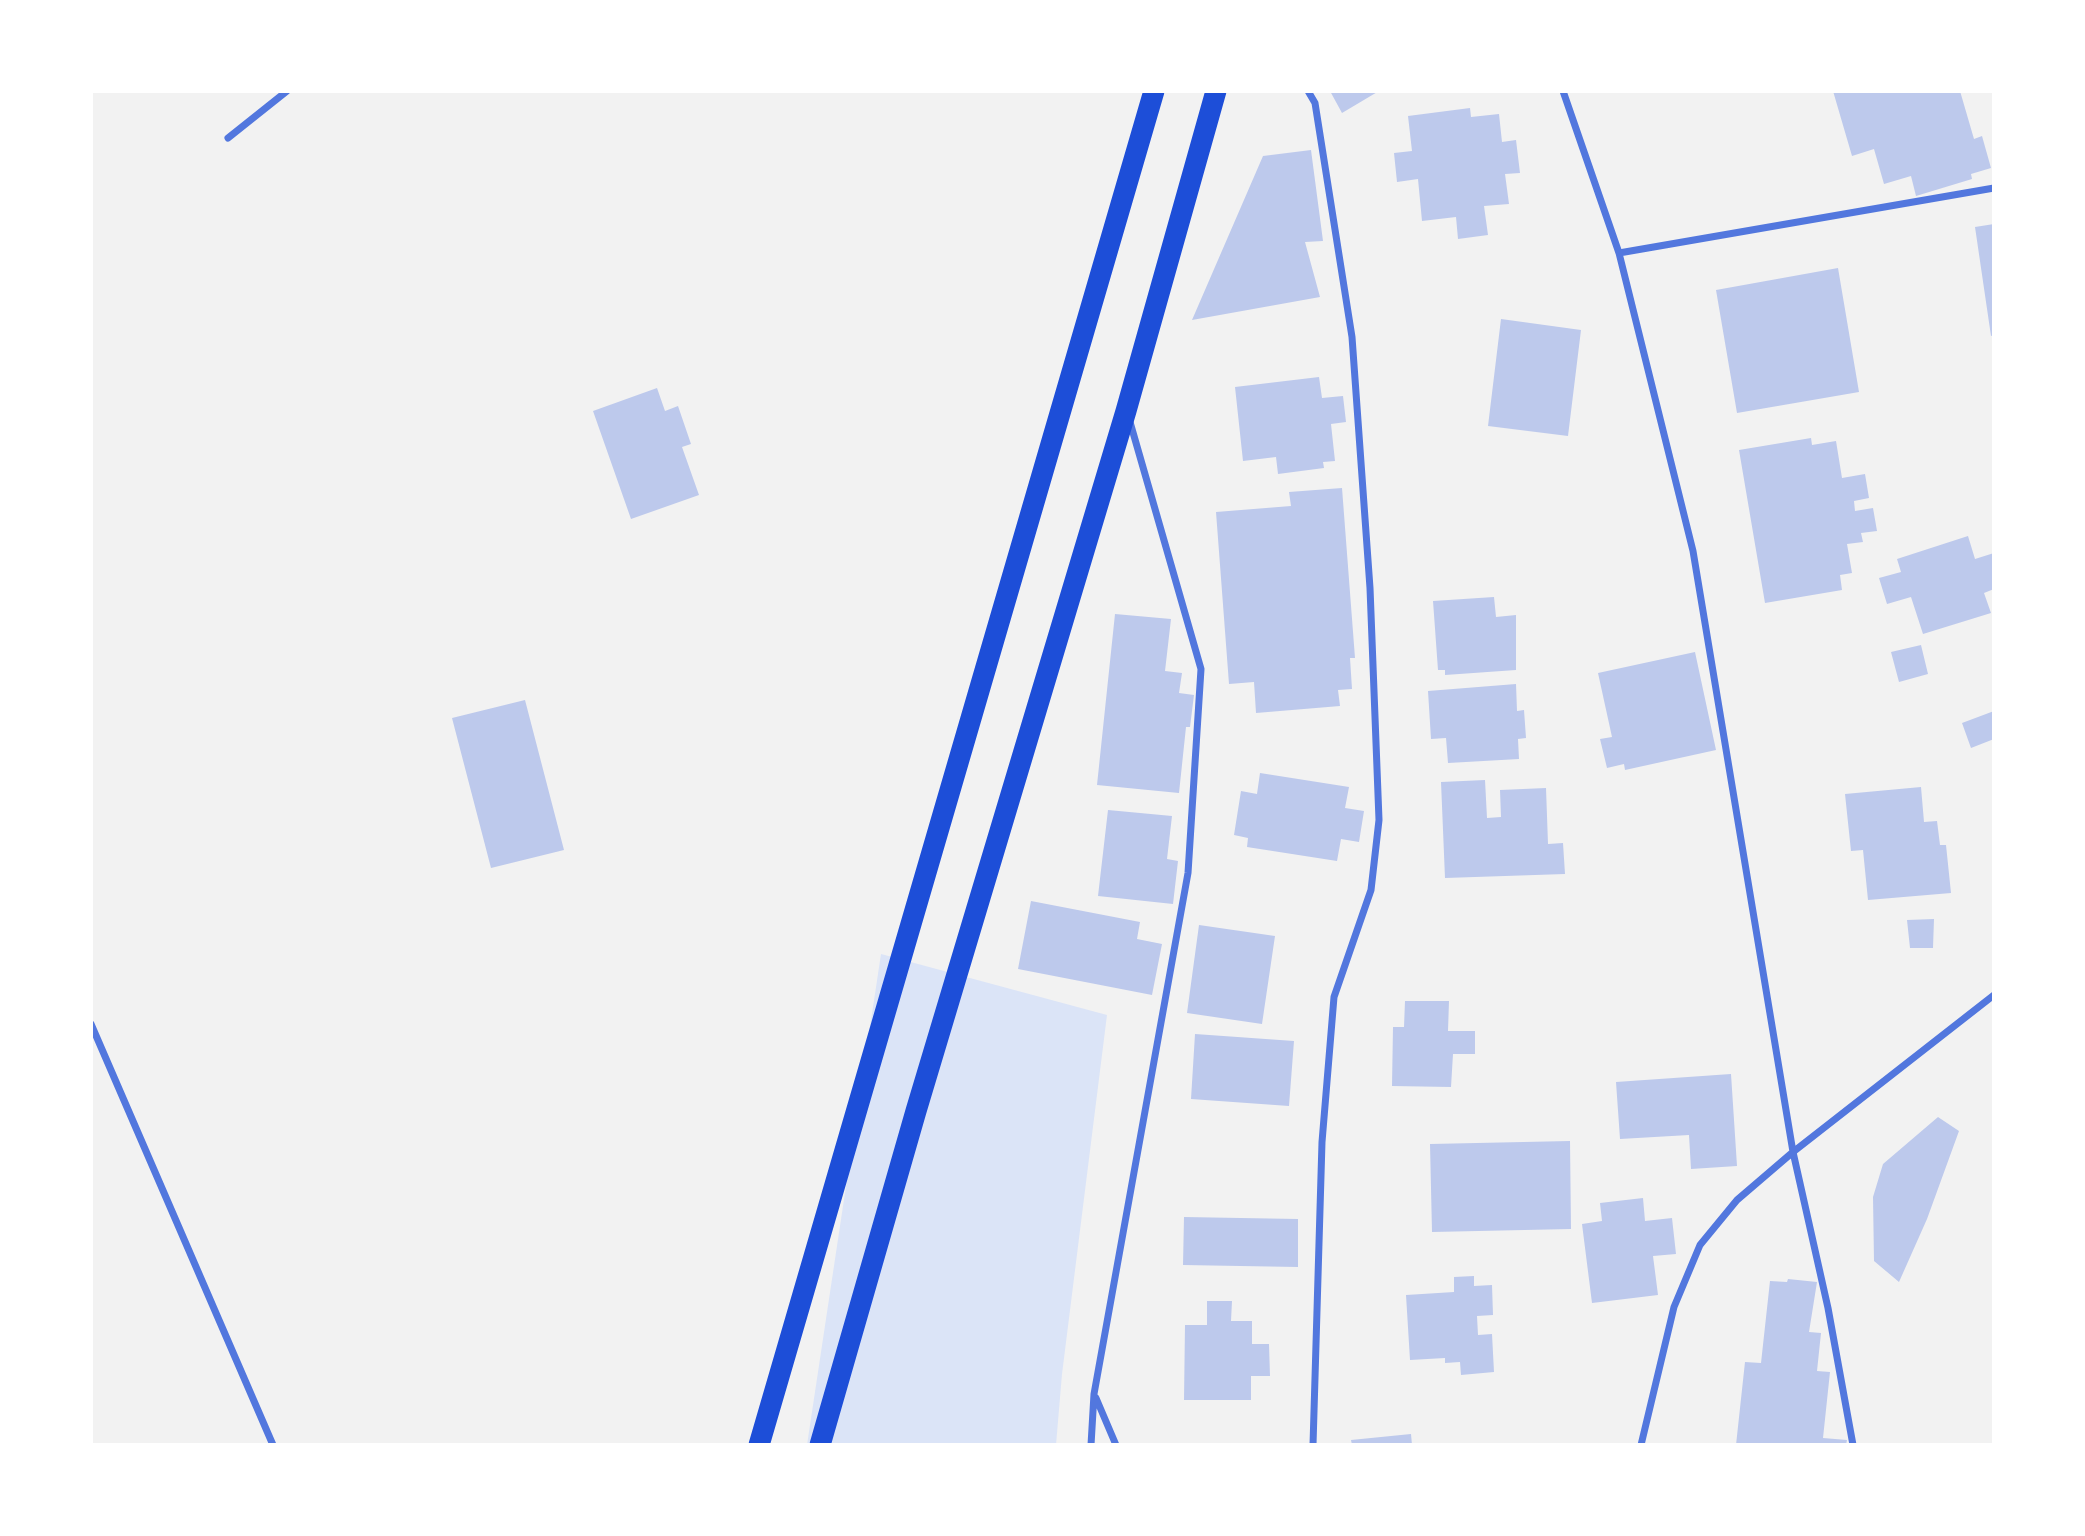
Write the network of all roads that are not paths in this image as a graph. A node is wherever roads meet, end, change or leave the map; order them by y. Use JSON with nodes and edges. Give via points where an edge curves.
{"nodes":[{"id":1,"x":287,"y":91,"type":"edge"},
{"id":2,"x":1154,"y":91,"type":"edge"},
{"id":3,"x":1216,"y":91,"type":"edge"},
{"id":4,"x":1308,"y":91,"type":"edge"},
{"id":5,"x":1563,"y":91,"type":"edge"},
{"id":6,"x":228,"y":138,"type":"dead end"},
{"id":7,"x":1994,"y":188,"type":"edge"},
{"id":8,"x":1619,"y":253,"type":"junction"},
{"id":9,"x":1126,"y":411,"type":"junction"},
{"id":10,"x":1994,"y":995,"type":"edge"},
{"id":11,"x":91,"y":1024,"type":"edge"},
{"id":12,"x":1793,"y":1152,"type":"junction"},
{"id":13,"x":1094,"y":1394,"type":"junction"},
{"id":14,"x":273,"y":1445,"type":"edge"},
{"id":15,"x":759,"y":1445,"type":"edge"},
{"id":16,"x":820,"y":1445,"type":"edge"},
{"id":17,"x":1091,"y":1445,"type":"edge"},
{"id":18,"x":1115,"y":1445,"type":"edge"},
{"id":19,"x":1313,"y":1445,"type":"edge"},
{"id":20,"x":1641,"y":1445,"type":"edge"},
{"id":21,"x":1853,"y":1445,"type":"edge"}],
"edges":[{"from":1,"to":6,"type":"street"},
{"from":2,"to":15,"type":"highway"},
{"from":3,"to":9,"type":"highway"},
{"from":4,"to":19,"type":"street","via":[[1315,103],[1352,337],[1370,588],[1379,820],[1371,890],[1334,997],[1322,1142]]},
{"from":5,"to":8,"type":"street"},
{"from":7,"to":8,"type":"street"},
{"from":8,"to":12,"type":"street","via":[[1693,551]]},
{"from":9,"to":13,"type":"street","via":[[1201,669],[1188,873]]},
{"from":9,"to":16,"type":"highway"},
{"from":10,"to":12,"type":"street"},
{"from":11,"to":14,"type":"street"},
{"from":12,"to":20,"type":"street","via":[[1737,1200],[1700,1245],[1674,1307]]},
{"from":12,"to":21,"type":"street"},
{"from":13,"to":17,"type":"street"},
{"from":13,"to":18,"type":"street"}]}
